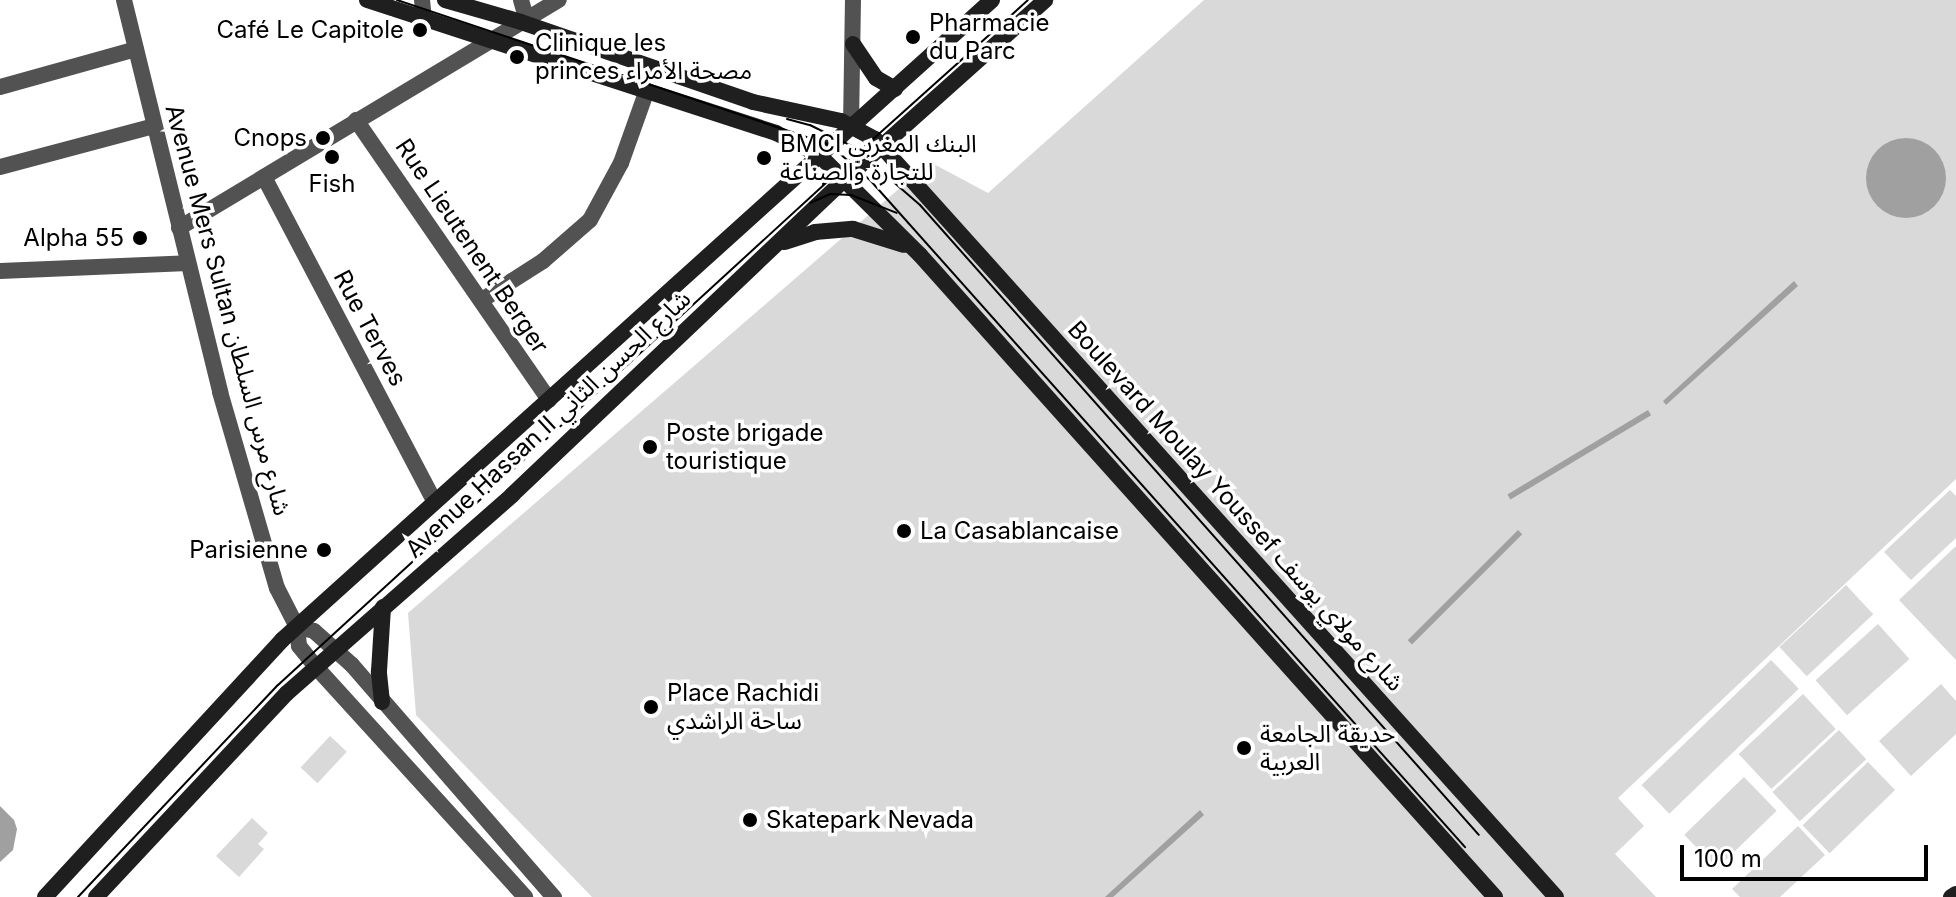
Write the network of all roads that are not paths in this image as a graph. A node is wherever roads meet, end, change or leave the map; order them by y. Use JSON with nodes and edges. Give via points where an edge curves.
{"nodes":[{"id":1,"x":124,"y":0,"type":"edge"},
{"id":2,"x":367,"y":0,"type":"edge"},
{"id":3,"x":422,"y":0,"type":"edge"},
{"id":4,"x":445,"y":0,"type":"edge"},
{"id":5,"x":521,"y":0,"type":"edge"},
{"id":6,"x":559,"y":0,"type":"edge"},
{"id":7,"x":853,"y":0,"type":"edge"},
{"id":8,"x":992,"y":0,"type":"edge"},
{"id":9,"x":1045,"y":0,"type":"edge"},
{"id":10,"x":424,"y":19,"type":"junction"},
{"id":11,"x":524,"y":20,"type":"junction"},
{"id":12,"x":485,"y":41,"type":"junction"},
{"id":13,"x":853,"y":44,"type":"junction"},
{"id":14,"x":136,"y":49,"type":"junction"},
{"id":15,"x":0,"y":87,"type":"edge"},
{"id":16,"x":895,"y":89,"type":"junction"},
{"id":17,"x":647,"y":90,"type":"junction"},
{"id":18,"x":356,"y":120,"type":"junction"},
{"id":19,"x":154,"y":126,"type":"junction"},
{"id":20,"x":851,"y":126,"type":"junction"},
{"id":21,"x":881,"y":146,"type":"junction"},
{"id":22,"x":819,"y":155,"type":"junction"},
{"id":23,"x":0,"y":167,"type":"edge"},
{"id":24,"x":264,"y":177,"type":"junction"},
{"id":25,"x":844,"y":180,"type":"junction"},
{"id":26,"x":179,"y":228,"type":"junction"},
{"id":27,"x":920,"y":255,"type":"junction"},
{"id":28,"x":763,"y":256,"type":"junction"},
{"id":29,"x":188,"y":263,"type":"junction"},
{"id":30,"x":0,"y":271,"type":"edge"},
{"id":31,"x":482,"y":300,"type":"junction"},
{"id":32,"x":549,"y":400,"type":"junction"},
{"id":33,"x":434,"y":501,"type":"junction"},
{"id":34,"x":383,"y":607,"type":"junction"},
{"id":35,"x":297,"y":627,"type":"junction"},
{"id":36,"x":336,"y":649,"type":"junction"},
{"id":37,"x":316,"y":667,"type":"junction"},
{"id":38,"x":382,"y":702,"type":"junction"},
{"id":39,"x":45,"y":897,"type":"edge"},
{"id":40,"x":96,"y":897,"type":"edge"},
{"id":41,"x":525,"y":897,"type":"edge"},
{"id":42,"x":554,"y":897,"type":"edge"},
{"id":43,"x":1495,"y":897,"type":"edge"},
{"id":44,"x":1556,"y":897,"type":"edge"}],
"edges":[{"from":1,"to":14,"type":"street","name":"Avenue Mers Sultan شارع مرس السلطان"},
{"from":2,"to":10,"type":"main road"},
{"from":3,"to":10,"type":"street"},
{"from":4,"to":11,"type":"main road","name":"Boulevard Moulay Youssef شارع مولاي يوسف"},
{"from":5,"to":11,"type":"street"},
{"from":6,"to":11,"type":"street"},
{"from":7,"to":13,"type":"street"},
{"from":8,"to":16,"type":"main road","name":"Avenue Hassan II شارع الحسن الثاني"},
{"from":9,"to":21,"type":"main road","name":"Avenue Hassan II شارع الحسن الثاني"},
{"from":10,"to":12,"type":"main road"},
{"from":11,"to":12,"type":"street"},
{"from":11,"to":20,"type":"main road","name":"Boulevard Moulay Youssef شارع مولاي يوسف","via":[[753,102]]},
{"from":12,"to":17,"type":"main road"},
{"from":12,"to":18,"type":"street"},
{"from":13,"to":16,"type":"main road","via":[[876,78]]},
{"from":13,"to":20,"type":"street"},
{"from":14,"to":15,"type":"street"},
{"from":14,"to":19,"type":"street","name":"Avenue Mers Sultan شارع مرس السلطان"},
{"from":16,"to":20,"type":"main road","name":"Avenue Hassan II شارع الحسن الثاني"},
{"from":17,"to":22,"type":"main road","via":[[776,133]]},
{"from":17,"to":31,"type":"street","via":[[621,163],[590,220],[543,261]]},
{"from":18,"to":24,"type":"street"},
{"from":18,"to":31,"type":"street","name":"Rue Lieutenent Berger"},
{"from":19,"to":23,"type":"street"},
{"from":19,"to":26,"type":"street","name":"Avenue Mers Sultan شارع مرس السلطان"},
{"from":20,"to":21,"type":"main road","name":"Boulevard Moulay Youssef شارع مولاي يوسف"},
{"from":20,"to":22,"type":"main road","name":"Avenue Hassan II شارع الحسن الثاني"},
{"from":21,"to":25,"type":"main road","name":"Avenue Hassan II شارع الحسن الثاني"},
{"from":21,"to":44,"type":"main road","name":"Boulevard Moulay Youssef شارع مولاي يوسف"},
{"from":22,"to":25,"type":"main road"},
{"from":22,"to":32,"type":"main road","name":"Avenue Hassan II شارع الحسن الثاني"},
{"from":24,"to":26,"type":"street"},
{"from":24,"to":33,"type":"street","name":"Rue Terves"},
{"from":25,"to":27,"type":"main road"},
{"from":25,"to":28,"type":"main road","name":"Avenue Hassan II شارع الحسن الثاني"},
{"from":26,"to":29,"type":"street","name":"Avenue Mers Sultan شارع مرس السلطان"},
{"from":27,"to":28,"type":"main road","via":[[893,239],[837,229],[793,237]]},
{"from":27,"to":43,"type":"main road"},
{"from":28,"to":34,"type":"main road","name":"Avenue Hassan II شارع الحسن الثاني","via":[[512,495]]},
{"from":29,"to":30,"type":"street"},
{"from":29,"to":35,"type":"street","name":"Avenue Mers Sultan شارع مرس السلطان","via":[[277,588]]},
{"from":31,"to":32,"type":"street","name":"Rue Lieutenent Berger"},
{"from":32,"to":33,"type":"main road","name":"Avenue Hassan II شارع الحسن الثاني"},
{"from":33,"to":35,"type":"main road","name":"Avenue Hassan II شارع الحسن الثاني"},
{"from":34,"to":36,"type":"main road","name":"Avenue Hassan II شارع الحسن الثاني"},
{"from":34,"to":38,"type":"main road"},
{"from":35,"to":36,"type":"street","via":[[314,631]]},
{"from":35,"to":37,"type":"street","name":"Avenue Mers Sultan شارع مرس السلطان","via":[[299,646]]},
{"from":35,"to":39,"type":"main road","name":"Avenue Hassan II شارع الحسن الثاني"},
{"from":36,"to":37,"type":"main road","name":"Avenue Hassan II شارع الحسن الثاني"},
{"from":36,"to":38,"type":"street"},
{"from":37,"to":40,"type":"main road","name":"Avenue Hassan II شارع الحسن الثاني"},
{"from":37,"to":41,"type":"street","name":"Avenue Mers Sultan شارع مرس السلطان"},
{"from":38,"to":42,"type":"street"}]}
